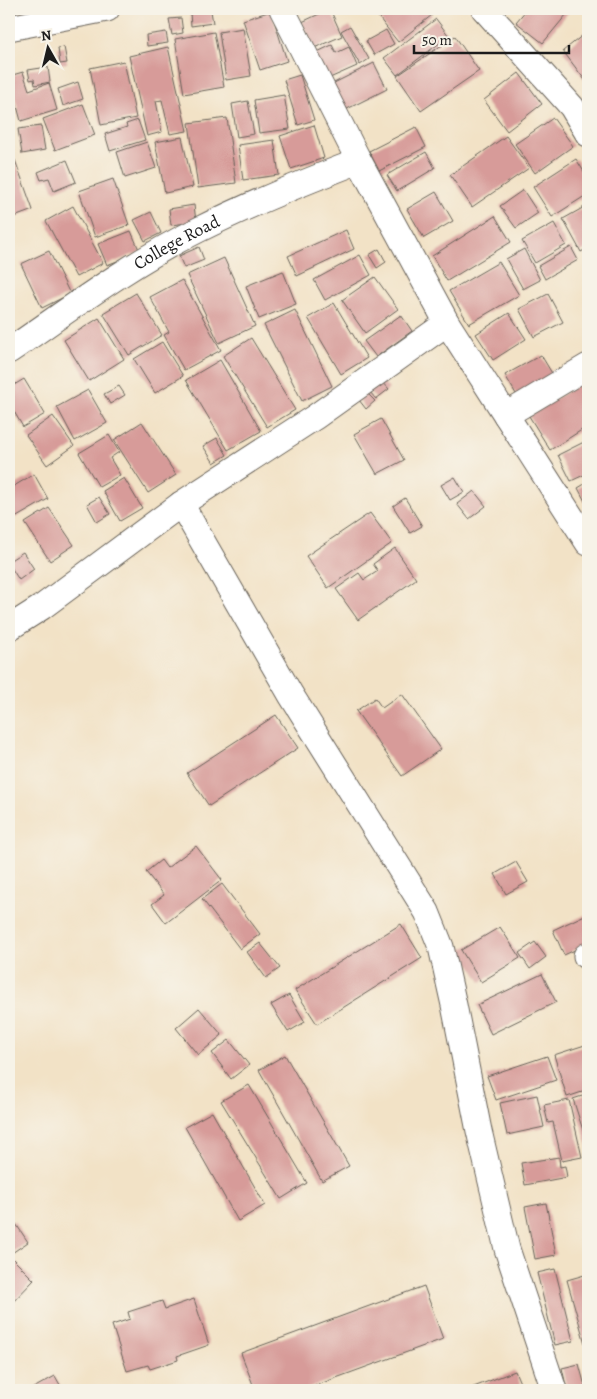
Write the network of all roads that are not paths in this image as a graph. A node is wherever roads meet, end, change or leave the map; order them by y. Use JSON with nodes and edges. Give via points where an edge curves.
{"nodes":[{"id":1,"x":107,"y":9,"type":"edge"},
{"id":2,"x":282,"y":9,"type":"edge"},
{"id":3,"x":484,"y":9,"type":"edge"},
{"id":4,"x":9,"y":28,"type":"edge"},
{"id":5,"x":580,"y":101,"type":"edge"},
{"id":6,"x":588,"y":134,"type":"edge"},
{"id":7,"x":359,"y":161,"type":"junction"},
{"id":8,"x":447,"y":323,"type":"junction"},
{"id":9,"x":9,"y":351,"type":"edge"},
{"id":10,"x":588,"y":366,"type":"edge"},
{"id":11,"x":506,"y":415,"type":"junction"},
{"id":12,"x":181,"y":504,"type":"junction"},
{"id":13,"x":588,"y":543,"type":"edge"},
{"id":14,"x":9,"y":628,"type":"edge"},
{"id":15,"x":554,"y":1390,"type":"edge"}],
"edges":[{"from":1,"to":4,"type":"street"},
{"from":2,"to":7,"type":"street"},
{"from":3,"to":5,"type":"street"},
{"from":5,"to":6,"type":"street"},
{"from":7,"to":8,"type":"street"},
{"from":7,"to":9,"type":"street","name":"College Road","via":[[283,190],[197,231],[115,278]]},
{"from":8,"to":11,"type":"street"},
{"from":8,"to":12,"type":"street","via":[[315,417]]},
{"from":10,"to":11,"type":"street"},
{"from":11,"to":13,"type":"street"},
{"from":12,"to":14,"type":"street"},
{"from":12,"to":15,"type":"street","via":[[291,695],[427,912],[440,947],[454,1005],[479,1131],[508,1248]]}]}
